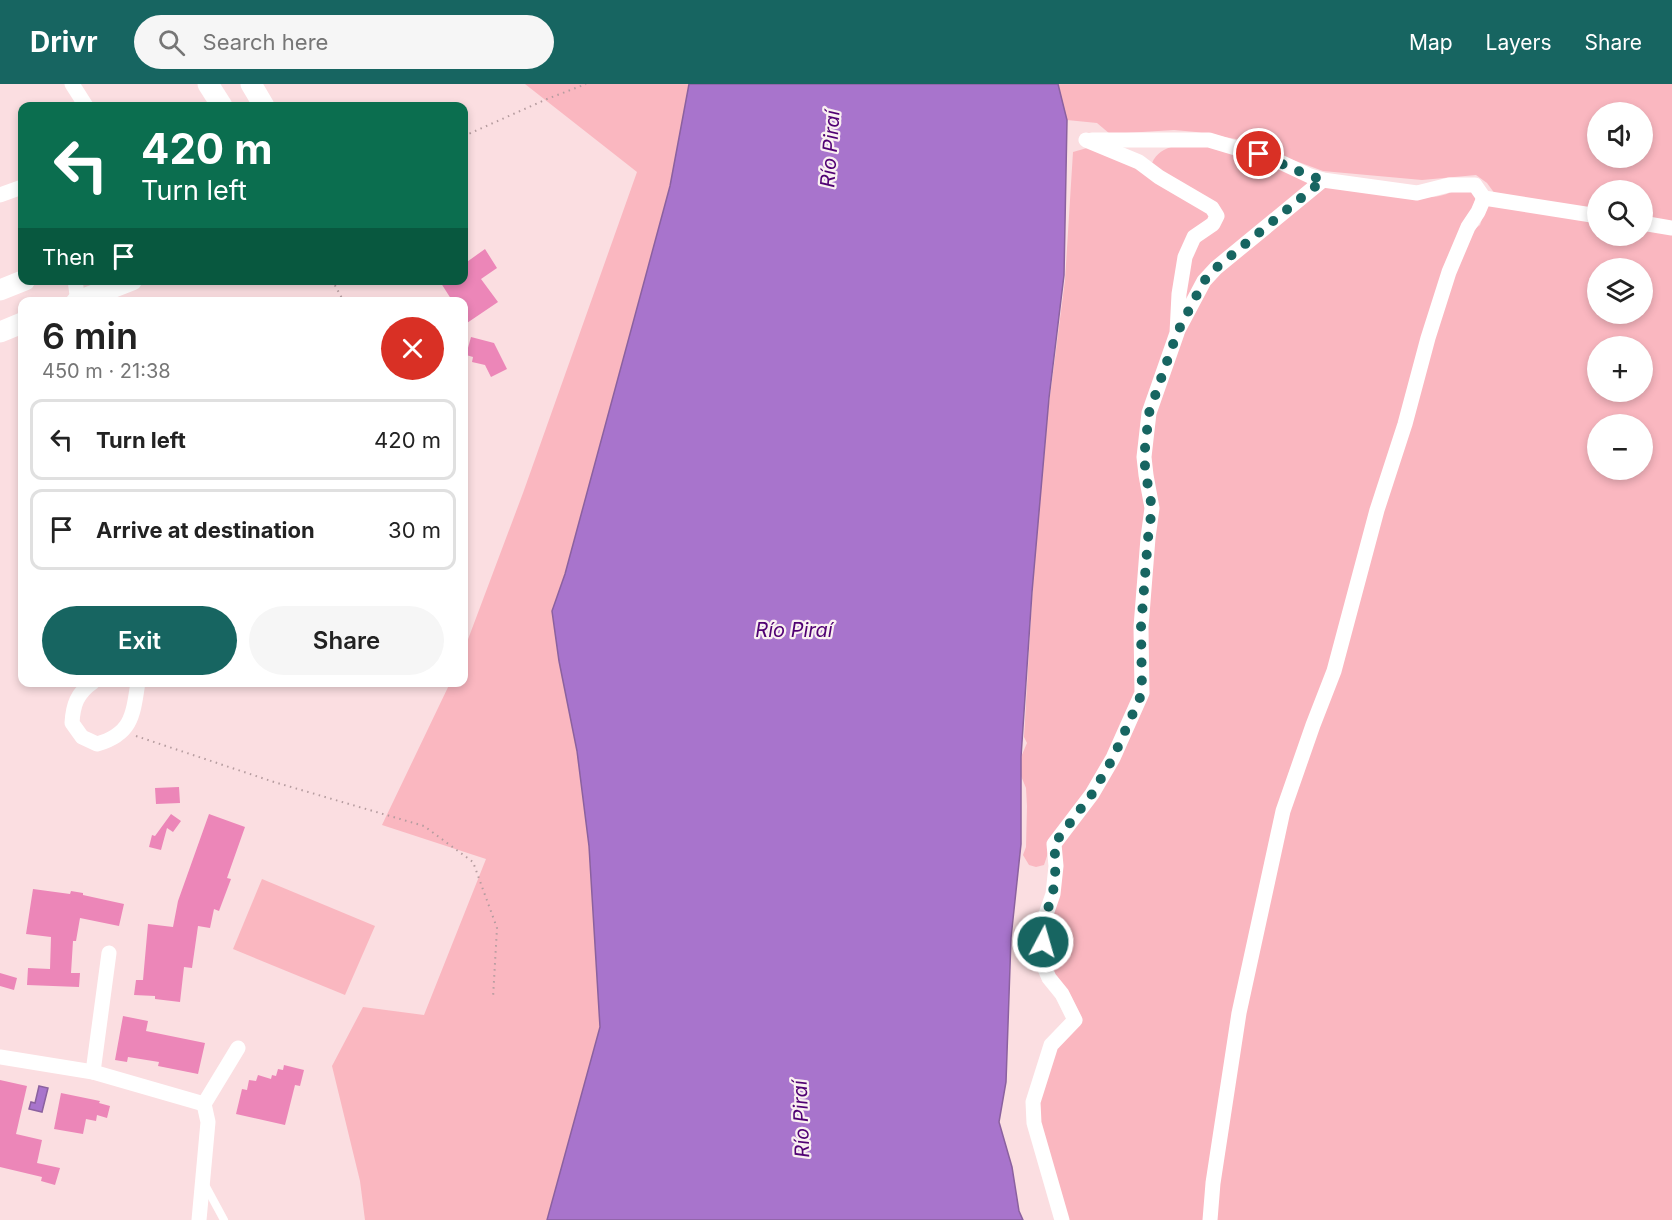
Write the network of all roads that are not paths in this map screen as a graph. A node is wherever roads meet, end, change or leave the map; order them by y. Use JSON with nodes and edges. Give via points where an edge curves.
{"nodes":[{"id":1,"x":72,"y":84,"type":"edge"},
{"id":2,"x":208,"y":84,"type":"edge"},
{"id":3,"x":251,"y":84,"type":"edge"},
{"id":4,"x":83,"y":102,"type":"edge"},
{"id":5,"x":219,"y":102,"type":"edge"},
{"id":6,"x":262,"y":102,"type":"edge"},
{"id":7,"x":1323,"y":180,"type":"junction"},
{"id":8,"x":18,"y":188,"type":"edge"},
{"id":9,"x":0,"y":195,"type":"edge"},
{"id":10,"x":1484,"y":198,"type":"junction"},
{"id":11,"x":1587,"y":214,"type":"edge"},
{"id":12,"x":1653,"y":225,"type":"edge"},
{"id":13,"x":1672,"y":228,"type":"edge"},
{"id":14,"x":18,"y":283,"type":"edge"},
{"id":15,"x":119,"y":285,"type":"edge"},
{"id":16,"x":0,"y":290,"type":"edge"},
{"id":17,"x":88,"y":297,"type":"edge"},
{"id":18,"x":18,"y":325,"type":"edge"},
{"id":19,"x":0,"y":332,"type":"edge"},
{"id":20,"x":1177,"y":333,"type":"junction"},
{"id":21,"x":85,"y":687,"type":"edge"},
{"id":22,"x":137,"y":687,"type":"edge"},
{"id":23,"x":110,"y":953,"type":"dead end"},
{"id":24,"x":238,"y":1048,"type":"dead end"},
{"id":25,"x":0,"y":1057,"type":"edge"},
{"id":26,"x":93,"y":1072,"type":"junction"},
{"id":27,"x":204,"y":1104,"type":"junction"},
{"id":28,"x":203,"y":1182,"type":"junction"},
{"id":29,"x":199,"y":1220,"type":"edge"},
{"id":30,"x":224,"y":1220,"type":"edge"},
{"id":31,"x":1062,"y":1220,"type":"edge"},
{"id":32,"x":1210,"y":1220,"type":"edge"}],
"edges":[{"from":1,"to":4,"type":"street"},
{"from":2,"to":5,"type":"street"},
{"from":3,"to":6,"type":"street"},
{"from":7,"to":10,"type":"street","via":[[1416,193],[1449,185],[1475,185]]},
{"from":7,"to":20,"type":"street","via":[[1216,268],[1204,281]]},
{"from":7,"to":20,"type":"street","via":[[1242,148],[1209,140],[1086,140],[1139,162],[1212,208],[1216,216],[1213,224],[1194,237],[1185,257]]},
{"from":8,"to":9,"type":"street"},
{"from":10,"to":11,"type":"street"},
{"from":10,"to":32,"type":"street","via":[[1445,283],[1334,671],[1283,811],[1239,1013]]},
{"from":12,"to":13,"type":"street"},
{"from":14,"to":16,"type":"street"},
{"from":15,"to":17,"type":"street"},
{"from":18,"to":19,"type":"street"},
{"from":20,"to":31,"type":"street","via":[[1149,413],[1144,457],[1152,508],[1141,627],[1142,693],[1092,794],[1054,844],[1053,894],[1044,920],[1043,964],[1075,1020],[1051,1045],[1033,1102],[1034,1123]]},
{"from":21,"to":22,"type":"street","via":[[73,705],[72,723],[82,736],[97,744],[114,739],[130,721]]},
{"from":23,"to":26,"type":"street"},
{"from":24,"to":27,"type":"street"},
{"from":25,"to":26,"type":"street"},
{"from":26,"to":27,"type":"street"},
{"from":27,"to":28,"type":"street","via":[[208,1122]]},
{"from":28,"to":29,"type":"street"},
{"from":28,"to":30,"type":"lane"}]}
